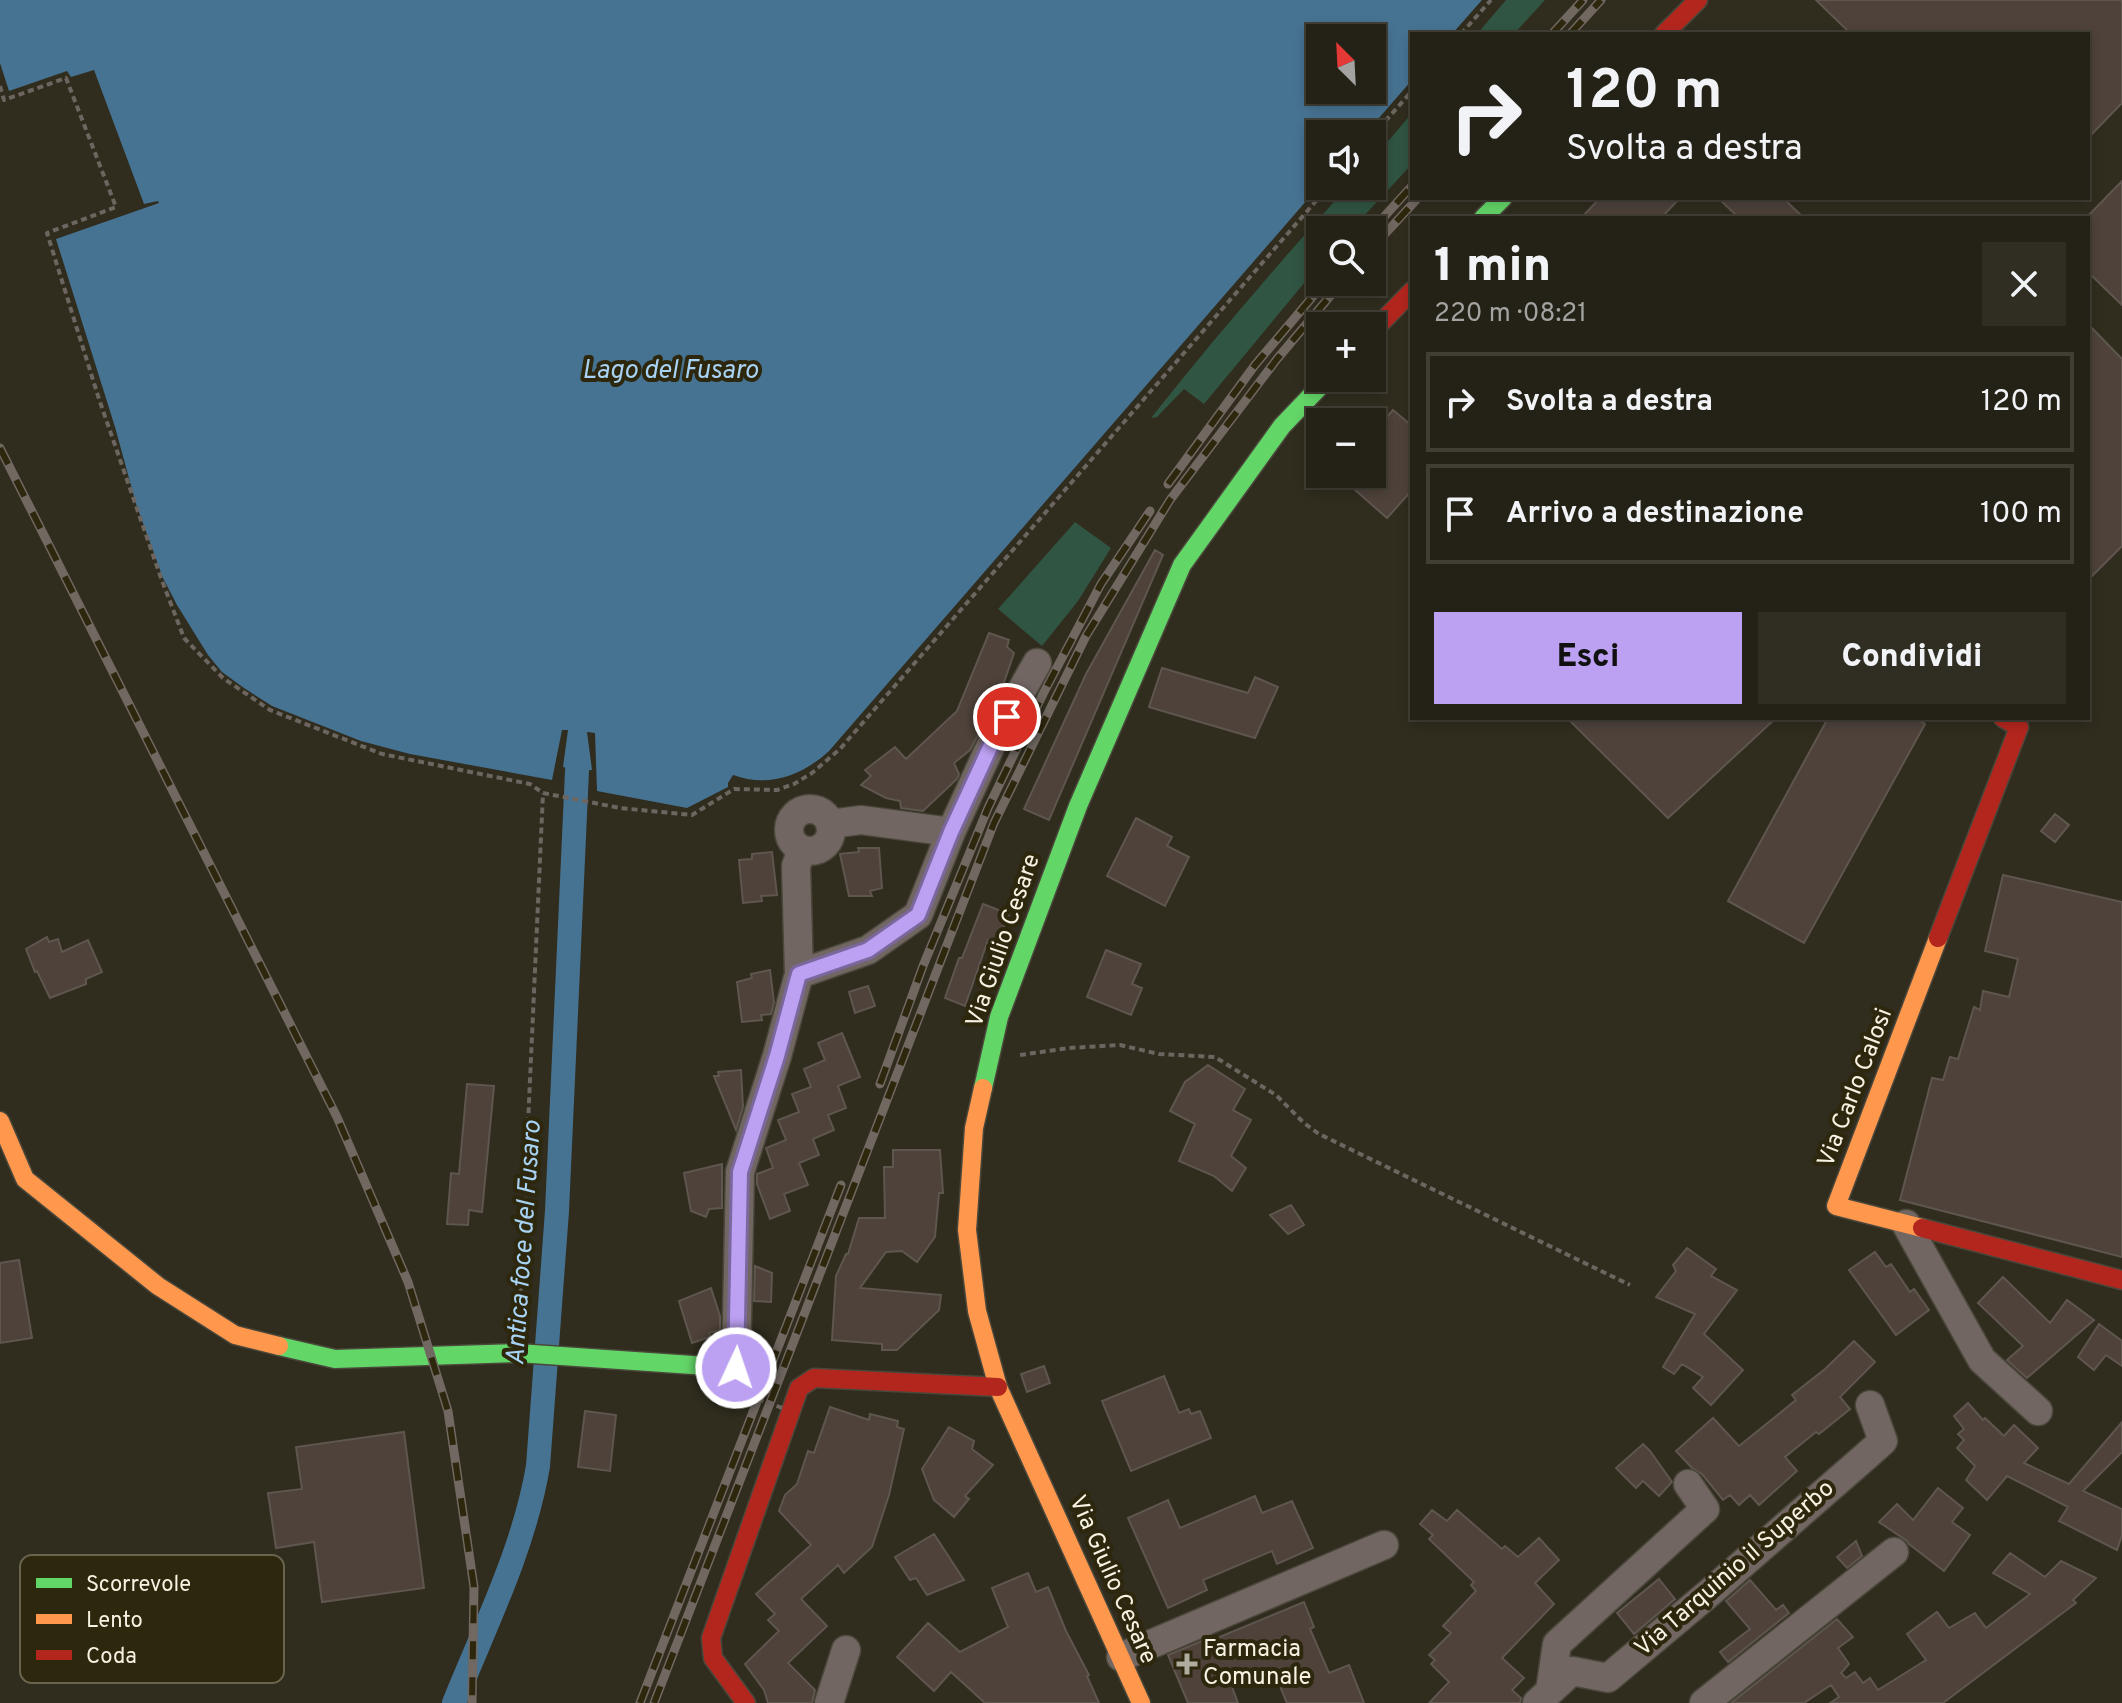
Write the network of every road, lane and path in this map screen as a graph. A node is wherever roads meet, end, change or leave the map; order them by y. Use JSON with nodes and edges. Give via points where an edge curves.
{"nodes":[{"id":1,"x":1491,"y":0,"type":"edge"},
{"id":2,"x":1698,"y":0,"type":"edge"},
{"id":3,"x":1463,"y":32,"type":"edge"},
{"id":4,"x":1666,"y":32,"type":"edge"},
{"id":5,"x":0,"y":86,"type":"edge"},
{"id":6,"x":1410,"y":93,"type":"edge"},
{"id":7,"x":1386,"y":120,"type":"edge"},
{"id":8,"x":1317,"y":200,"type":"edge"},
{"id":9,"x":1501,"y":200,"type":"edge"},
{"id":10,"x":1485,"y":216,"type":"edge"},
{"id":11,"x":1410,"y":293,"type":"edge"},
{"id":12,"x":1386,"y":318,"type":"edge"},
{"id":13,"x":1315,"y":392,"type":"edge"},
{"id":14,"x":1037,"y":663,"type":"dead end"},
{"id":15,"x":2007,"y":720,"type":"edge"},
{"id":16,"x":543,"y":793,"type":"junction"},
{"id":17,"x":951,"y":832,"type":"junction"},
{"id":18,"x":799,"y":974,"type":"junction"},
{"id":19,"x":990,"y":1059,"type":"junction"},
{"id":20,"x":0,"y":1121,"type":"edge"},
{"id":21,"x":12,"y":1179,"type":"edge"},
{"id":22,"x":1906,"y":1224,"type":"junction"},
{"id":23,"x":2122,"y":1280,"type":"edge"},
{"id":24,"x":1630,"y":1285,"type":"dead end"},
{"id":25,"x":524,"y":1354,"type":"junction"},
{"id":26,"x":738,"y":1380,"type":"junction"},
{"id":27,"x":998,"y":1387,"type":"junction"},
{"id":28,"x":1870,"y":1405,"type":"dead end"},
{"id":29,"x":785,"y":1409,"type":"dead end"},
{"id":30,"x":2038,"y":1411,"type":"dead end"},
{"id":31,"x":1688,"y":1484,"type":"dead end"},
{"id":32,"x":1384,"y":1545,"type":"dead end"},
{"id":33,"x":1894,"y":1552,"type":"dead end"},
{"id":34,"x":846,"y":1650,"type":"dead end"},
{"id":35,"x":1121,"y":1657,"type":"junction"},
{"id":36,"x":1544,"y":1697,"type":"edge"},
{"id":37,"x":746,"y":1703,"type":"edge"},
{"id":38,"x":829,"y":1703,"type":"edge"},
{"id":39,"x":1141,"y":1703,"type":"edge"},
{"id":40,"x":1704,"y":1703,"type":"edge"}],
"edges":[{"from":1,"to":3,"type":"path"},
{"from":2,"to":4,"type":"street"},
{"from":5,"to":16,"type":"path","via":[[4,100],[66,78],[116,207],[47,233],[184,638],[223,678],[270,710],[382,754],[530,784]]},
{"from":6,"to":7,"type":"path"},
{"from":8,"to":16,"type":"path","via":[[840,749],[812,773],[777,790],[734,789],[692,815]]},
{"from":9,"to":10,"type":"street"},
{"from":11,"to":12,"type":"street"},
{"from":13,"to":19,"type":"street","name":"Via Giulio Cesare","via":[[1282,426],[1182,565],[1078,806],[999,1017]]},
{"from":14,"to":17,"type":"street"},
{"from":15,"to":22,"type":"street","name":"Via Carlo Calosi","via":[[2019,727],[1836,1206]]},
{"from":16,"to":25,"type":"path"},
{"from":17,"to":18,"type":"street","via":[[918,915],[868,950]]},
{"from":17,"to":18,"type":"street","via":[[861,820],[830,824],[816,809],[795,814],[788,833],[802,850],[796,866]]},
{"from":18,"to":26,"type":"street","via":[[740,1172]]},
{"from":19,"to":24,"type":"path","via":[[1120,1045],[1159,1054],[1215,1057],[1276,1095],[1319,1134]]},
{"from":19,"to":27,"type":"street","name":"Via Giulio Cesare","via":[[974,1128],[967,1230],[977,1311]]},
{"from":20,"to":21,"type":"street"},
{"from":21,"to":25,"type":"street","via":[[235,1335],[335,1359]]},
{"from":22,"to":23,"type":"street","name":"Via Carlo Calosi"},
{"from":22,"to":30,"type":"street","via":[[1982,1360]]},
{"from":25,"to":26,"type":"street"},
{"from":26,"to":29,"type":"path","bridge":true},
{"from":27,"to":35,"type":"street","name":"Via Giulio Cesare"},
{"from":27,"to":37,"type":"street","via":[[814,1378],[799,1388],[711,1638],[713,1658]]},
{"from":28,"to":36,"type":"street","name":"Via Tarquinio il Superbo","via":[[1883,1441],[1608,1678],[1572,1671]]},
{"from":31,"to":36,"type":"street","name":"Via Tarquinio il Superbo","via":[[1705,1509],[1557,1644]]},
{"from":32,"to":35,"type":"street"},
{"from":33,"to":40,"type":"street"},
{"from":34,"to":38,"type":"street"},
{"from":35,"to":39,"type":"street","name":"Via Giulio Cesare"}]}
